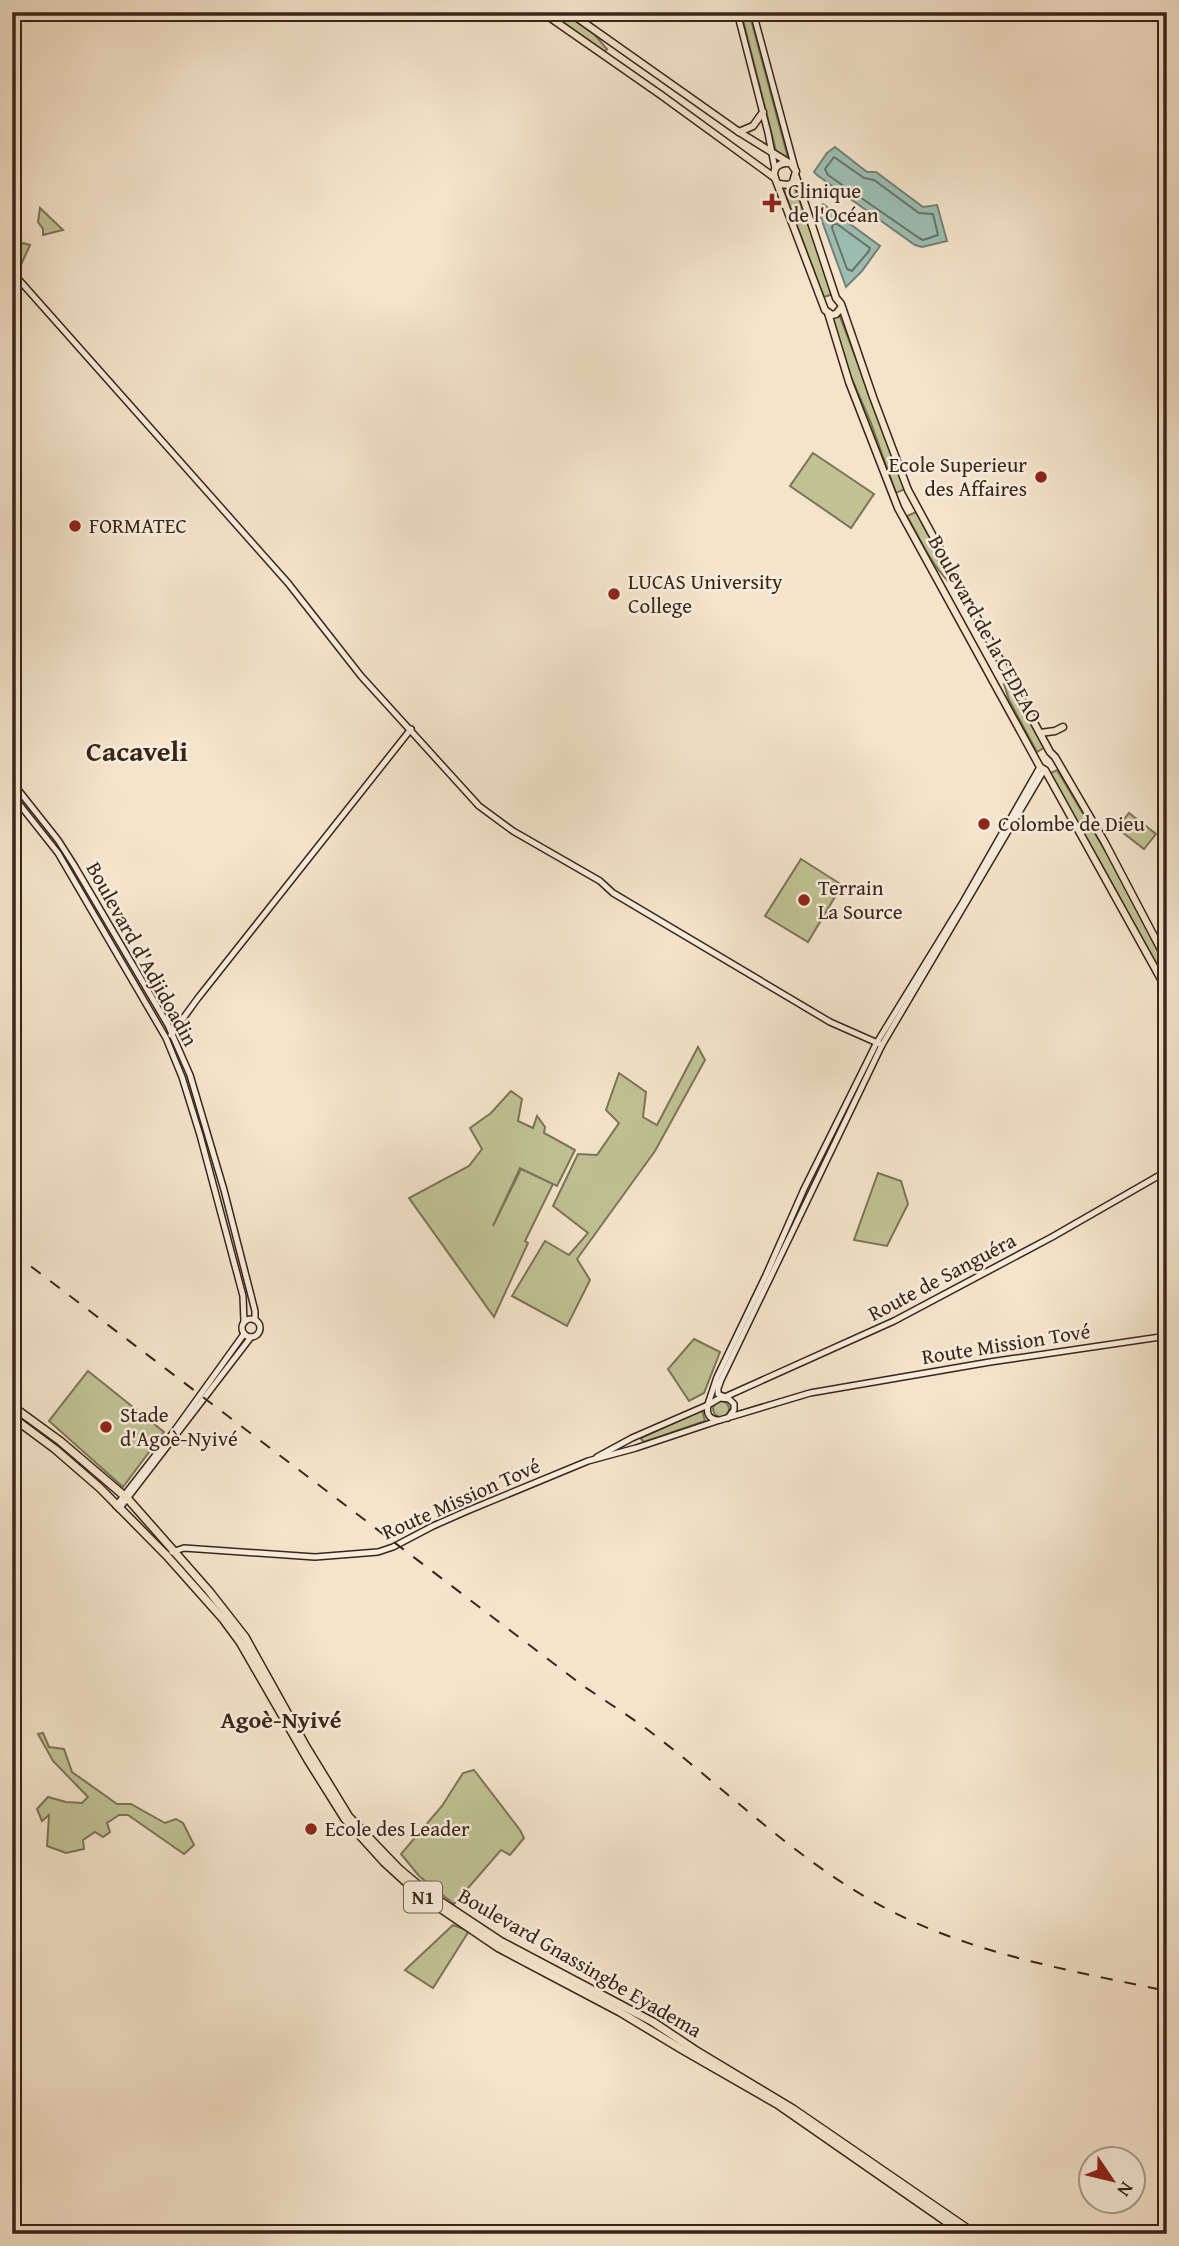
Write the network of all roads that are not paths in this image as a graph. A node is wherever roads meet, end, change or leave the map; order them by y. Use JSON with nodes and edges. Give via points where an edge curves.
{"nodes":[{"id":1,"x":569,"y":12,"type":"edge"},
{"id":2,"x":737,"y":12,"type":"edge"},
{"id":3,"x":752,"y":12,"type":"edge"},
{"id":4,"x":546,"y":13,"type":"edge"},
{"id":5,"x":763,"y":112,"type":"junction"},
{"id":6,"x":739,"y":132,"type":"junction"},
{"id":7,"x":772,"y":154,"type":"junction"},
{"id":8,"x":787,"y":163,"type":"junction"},
{"id":9,"x":795,"y":168,"type":"junction"},
{"id":10,"x":775,"y":169,"type":"junction"},
{"id":11,"x":796,"y":177,"type":"junction"},
{"id":12,"x":777,"y":181,"type":"junction"},
{"id":13,"x":12,"y":272,"type":"edge"},
{"id":14,"x":836,"y":298,"type":"junction"},
{"id":15,"x":824,"y":304,"type":"junction"},
{"id":16,"x":841,"y":308,"type":"junction"},
{"id":17,"x":828,"y":313,"type":"junction"},
{"id":18,"x":913,"y":500,"type":"junction"},
{"id":19,"x":897,"y":503,"type":"junction"},
{"id":20,"x":901,"y":511,"type":"junction"},
{"id":21,"x":1063,"y":727,"type":"dead end"},
{"id":22,"x":411,"y":729,"type":"junction"},
{"id":23,"x":1040,"y":733,"type":"junction"},
{"id":24,"x":1050,"y":752,"type":"junction"},
{"id":25,"x":1056,"y":761,"type":"junction"},
{"id":26,"x":1042,"y":768,"type":"junction"},
{"id":27,"x":12,"y":782,"type":"edge"},
{"id":28,"x":12,"y":795,"type":"edge"},
{"id":29,"x":1167,"y":961,"type":"edge"},
{"id":30,"x":1167,"y":989,"type":"edge"},
{"id":31,"x":173,"y":1035,"type":"junction"},
{"id":32,"x":166,"y":1038,"type":"junction"},
{"id":33,"x":879,"y":1044,"type":"junction"},
{"id":34,"x":1167,"y":1171,"type":"edge"},
{"id":35,"x":794,"y":1220,"type":"junction"},
{"id":36,"x":255,"y":1320,"type":"junction"},
{"id":37,"x":244,"y":1321,"type":"junction"},
{"id":38,"x":244,"y":1334,"type":"junction"},
{"id":39,"x":251,"y":1336,"type":"junction"},
{"id":40,"x":1167,"y":1336,"type":"edge"},
{"id":41,"x":749,"y":1385,"type":"junction"},
{"id":42,"x":724,"y":1397,"type":"junction"},
{"id":43,"x":708,"y":1404,"type":"junction"},
{"id":44,"x":733,"y":1404,"type":"junction"},
{"id":45,"x":12,"y":1406,"type":"edge"},
{"id":46,"x":758,"y":1409,"type":"junction"},
{"id":47,"x":12,"y":1417,"type":"edge"},
{"id":48,"x":728,"y":1418,"type":"junction"},
{"id":49,"x":720,"y":1420,"type":"junction"},
{"id":50,"x":632,"y":1438,"type":"junction"},
{"id":51,"x":636,"y":1448,"type":"junction"},
{"id":52,"x":588,"y":1461,"type":"junction"},
{"id":53,"x":126,"y":1497,"type":"junction"},
{"id":54,"x":118,"y":1507,"type":"junction"},
{"id":55,"x":174,"y":1549,"type":"junction"},
{"id":56,"x":167,"y":1556,"type":"junction"},
{"id":57,"x":964,"y":2234,"type":"edge"},
{"id":58,"x":975,"y":2234,"type":"edge"}],
"edges":[{"from":1,"to":6,"type":"main road"},
{"from":2,"to":5,"type":"street"},
{"from":3,"to":9,"type":"street"},
{"from":4,"to":12,"type":"main road"},
{"from":5,"to":6,"type":"main road","via":[[754,126]]},
{"from":5,"to":7,"type":"street"},
{"from":6,"to":7,"type":"main road"},
{"from":7,"to":8,"type":"main road"},
{"from":7,"to":10,"type":"street"},
{"from":8,"to":9,"type":"main road"},
{"from":8,"to":10,"type":"main road"},
{"from":9,"to":11,"type":"main road"},
{"from":10,"to":12,"type":"main road"},
{"from":11,"to":12,"type":"main road","via":[[789,185]]},
{"from":11,"to":14,"type":"main road"},
{"from":12,"to":15,"type":"main road"},
{"from":13,"to":22,"type":"street"},
{"from":14,"to":15,"type":"main road","via":[[828,298]]},
{"from":14,"to":16,"type":"main road"},
{"from":15,"to":17,"type":"main road"},
{"from":16,"to":17,"type":"main road","via":[[836,314]]},
{"from":16,"to":18,"type":"main road","name":"Boulevard de la CEDEAO"},
{"from":17,"to":19,"type":"main road","via":[[849,382]]},
{"from":18,"to":19,"type":"main road","via":[[906,495]]},
{"from":18,"to":20,"type":"main road","via":[[910,511]]},
{"from":18,"to":23,"type":"main road","name":"Boulevard de la CEDEAO"},
{"from":19,"to":20,"type":"main road"},
{"from":20,"to":26,"type":"main road","name":"Boulevard de la CEDEAO"},
{"from":21,"to":23,"type":"main road"},
{"from":22,"to":31,"type":"street"},
{"from":22,"to":33,"type":"street","via":[[480,806],[513,831],[818,1015]]},
{"from":23,"to":24,"type":"main road","name":"Boulevard de la CEDEAO"},
{"from":24,"to":25,"type":"main road","name":"Boulevard de la CEDEAO"},
{"from":24,"to":26,"type":"main road","name":"Boulevard de la CEDEAO","via":[[1041,755]]},
{"from":25,"to":26,"type":"main road","via":[[1052,768]]},
{"from":25,"to":29,"type":"main road","name":"Boulevard de la CEDEAO"},
{"from":26,"to":30,"type":"main road","name":"Boulevard de la CEDEAO"},
{"from":26,"to":33,"type":"street"},
{"from":27,"to":31,"type":"street","name":"Boulevard d'Adjidoadin","via":[[65,850]]},
{"from":28,"to":32,"type":"street","name":"Boulevard d'Adjidoadin","via":[[58,853]]},
{"from":31,"to":32,"type":"street"},
{"from":31,"to":36,"type":"street","name":"Boulevard d'Adjidoadin","via":[[203,1115]]},
{"from":32,"to":37,"type":"street","name":"Boulevard d'Adjidoadin","via":[[200,1135],[243,1296]]},
{"from":33,"to":35,"type":"street"},
{"from":34,"to":41,"type":"street","name":"Route de Sanguéra","via":[[894,1321]]},
{"from":35,"to":42,"type":"street","via":[[721,1380],[718,1391]]},
{"from":35,"to":43,"type":"street"},
{"from":36,"to":37,"type":"street"},
{"from":36,"to":39,"type":"street","via":[[260,1329]]},
{"from":37,"to":38,"type":"street"},
{"from":38,"to":39,"type":"street"},
{"from":38,"to":53,"type":"street"},
{"from":39,"to":53,"type":"street"},
{"from":40,"to":46,"type":"street","name":"Route Mission Tové","via":[[810,1393]]},
{"from":41,"to":42,"type":"street","name":"Route de Sanguéra"},
{"from":41,"to":44,"type":"street","via":[[730,1399]]},
{"from":42,"to":43,"type":"street"},
{"from":42,"to":44,"type":"street"},
{"from":43,"to":49,"type":"street","via":[[708,1416]]},
{"from":43,"to":50,"type":"street"},
{"from":44,"to":46,"type":"street","via":[[740,1409]]},
{"from":44,"to":48,"type":"street"},
{"from":45,"to":53,"type":"highway","name":"Boulevard Gnassingbe Eyadema","number":"N1"},
{"from":46,"to":48,"type":"street","name":"Route Mission Tové"},
{"from":47,"to":54,"type":"highway","name":"Boulevard Gnassingbe Eyadema","number":"N1","via":[[84,1473]]},
{"from":48,"to":49,"type":"street"},
{"from":49,"to":51,"type":"street","name":"Route Mission Tové"},
{"from":50,"to":51,"type":"street"},
{"from":50,"to":52,"type":"street"},
{"from":51,"to":52,"type":"street","name":"Route Mission Tové"},
{"from":52,"to":55,"type":"street","name":"Route Mission Tové","via":[[379,1552],[326,1557]]},
{"from":53,"to":54,"type":"street"},
{"from":53,"to":55,"type":"highway","name":"Boulevard Gnassingbe Eyadema","number":"N1"},
{"from":54,"to":56,"type":"highway","name":"Boulevard Gnassingbe Eyadema","number":"N1"},
{"from":55,"to":56,"type":"street"},
{"from":55,"to":58,"type":"highway","name":"Boulevard Gnassingbe Eyadema","number":"N1","via":[[245,1637],[349,1816],[399,1869],[500,1941],[653,2022],[784,2103]]},
{"from":56,"to":57,"type":"highway","name":"Boulevard Gnassingbe Eyadema","number":"N1","via":[[232,1630],[345,1819],[418,1893],[499,1948],[778,2104]]}]}
